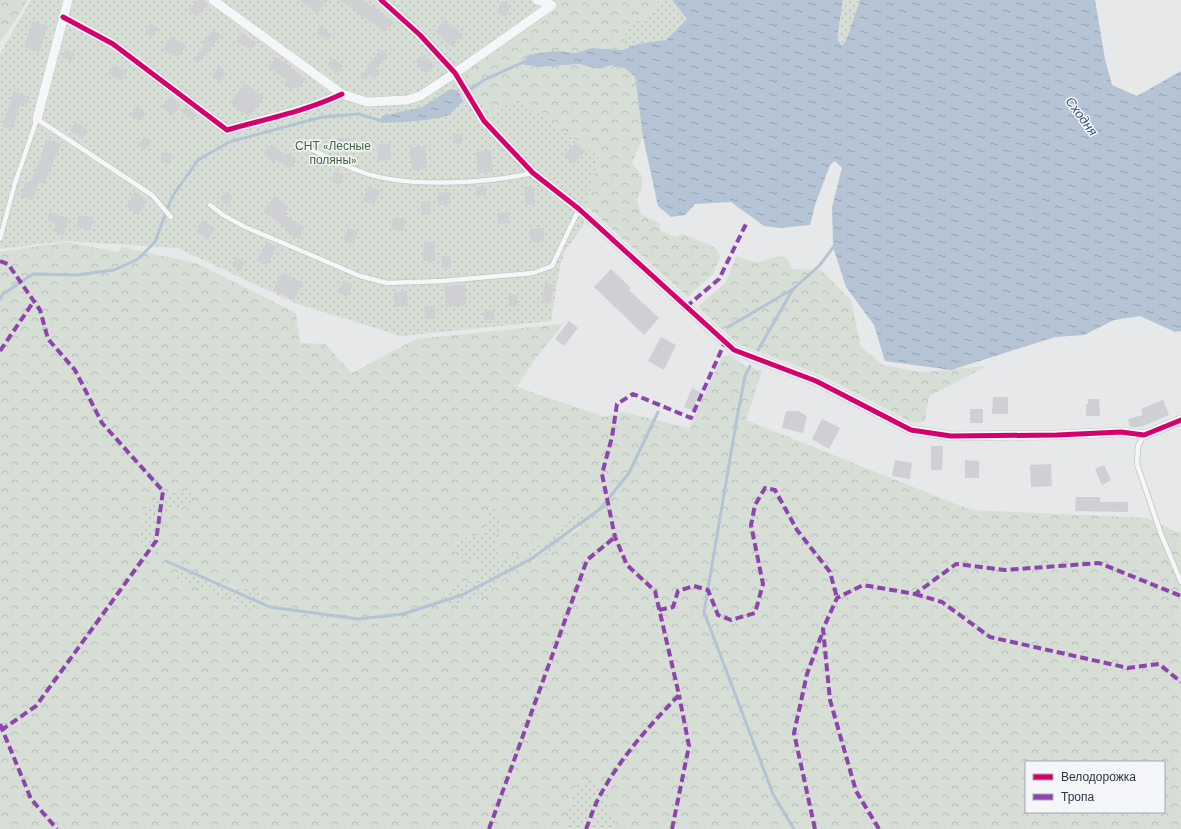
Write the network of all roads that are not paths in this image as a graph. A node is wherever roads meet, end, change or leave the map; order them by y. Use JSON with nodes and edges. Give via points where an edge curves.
{"nodes":[{"id":1,"x":68,"y":0,"type":"edge"},
{"id":2,"x":214,"y":0,"type":"edge"},
{"id":3,"x":381,"y":0,"type":"edge"},
{"id":4,"x":536,"y":0,"type":"edge"},
{"id":5,"x":63,"y":17,"type":"junction"},
{"id":6,"x":455,"y":73,"type":"junction"},
{"id":7,"x":342,"y":94,"type":"junction"},
{"id":8,"x":37,"y":119,"type":"junction"},
{"id":9,"x":298,"y":143,"type":"dead end"},
{"id":10,"x":534,"y":173,"type":"junction"},
{"id":11,"x":210,"y":205,"type":"dead end"},
{"id":12,"x":579,"y":209,"type":"junction"},
{"id":13,"x":171,"y":216,"type":"dead end"},
{"id":14,"x":0,"y":239,"type":"edge"},
{"id":15,"x":1181,"y":420,"type":"edge"},
{"id":16,"x":1144,"y":435,"type":"junction"},
{"id":17,"x":1181,"y":582,"type":"edge"}],
"edges":[{"from":1,"to":5,"type":"street"},
{"from":2,"to":7,"type":"street"},
{"from":3,"to":6,"type":"street","via":[[420,34]]},
{"from":4,"to":6,"type":"street","via":[[552,5]]},
{"from":5,"to":7,"type":"street","via":[[113,44],[227,130],[294,112]]},
{"from":5,"to":8,"type":"street"},
{"from":6,"to":7,"type":"street","via":[[420,96],[407,100],[367,102]]},
{"from":6,"to":10,"type":"street","via":[[484,121]]},
{"from":8,"to":13,"type":"lane","via":[[152,195]]},
{"from":8,"to":14,"type":"lane","via":[[15,183]]},
{"from":9,"to":10,"type":"lane","via":[[360,172],[406,182],[456,182]]},
{"from":10,"to":12,"type":"street"},
{"from":11,"to":12,"type":"lane","via":[[245,227],[360,276],[387,282],[442,281],[525,274],[552,266]]},
{"from":12,"to":16,"type":"street","via":[[734,350],[816,381],[911,430],[951,436],[1121,432]]},
{"from":15,"to":16,"type":"street"},
{"from":16,"to":17,"type":"lane","via":[[1138,446],[1137,464]]}]}
